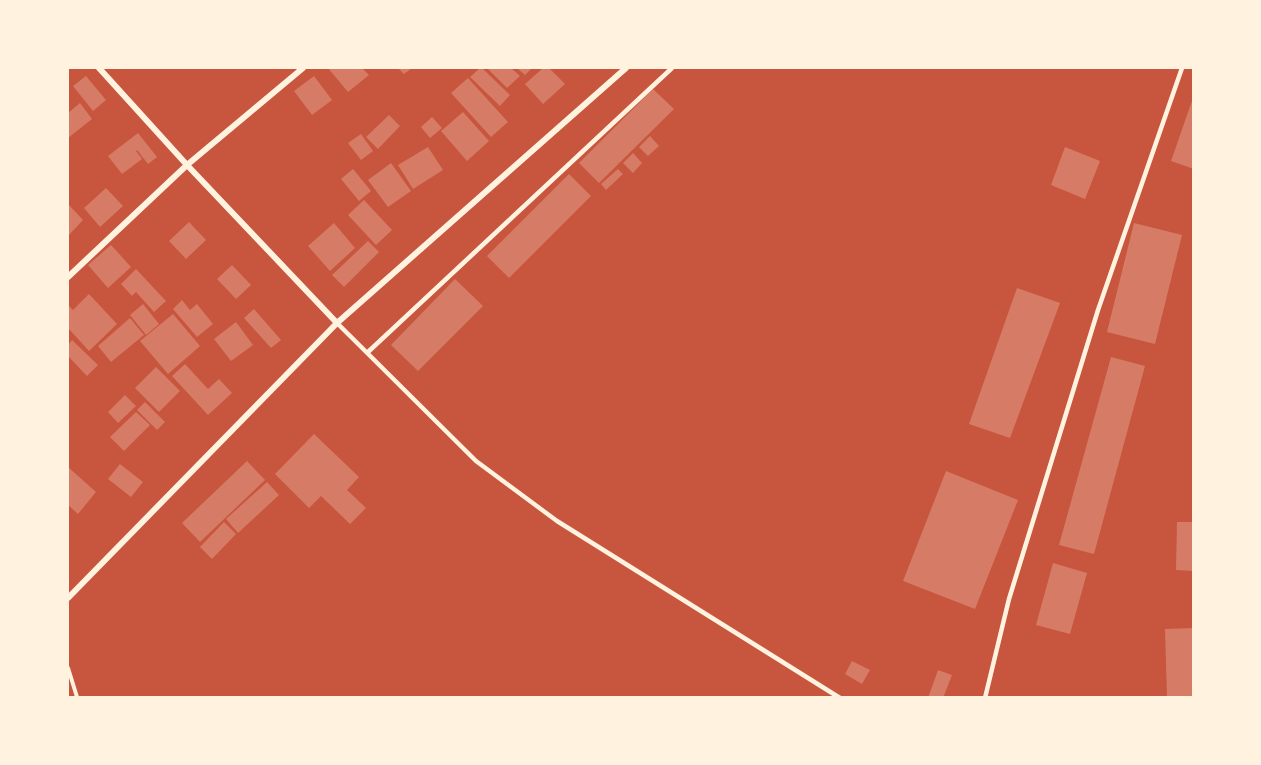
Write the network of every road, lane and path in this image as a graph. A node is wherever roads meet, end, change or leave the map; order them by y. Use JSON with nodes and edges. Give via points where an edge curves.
{"nodes":[{"id":1,"x":99,"y":68,"type":"edge"},
{"id":2,"x":303,"y":68,"type":"edge"},
{"id":3,"x":626,"y":68,"type":"edge"},
{"id":4,"x":672,"y":68,"type":"edge"},
{"id":5,"x":1182,"y":68,"type":"edge"},
{"id":6,"x":188,"y":165,"type":"junction"},
{"id":7,"x":68,"y":277,"type":"edge"},
{"id":8,"x":337,"y":323,"type":"junction"},
{"id":9,"x":368,"y":352,"type":"junction"},
{"id":10,"x":68,"y":598,"type":"edge"},
{"id":11,"x":68,"y":668,"type":"edge"},
{"id":12,"x":76,"y":698,"type":"edge"},
{"id":13,"x":840,"y":698,"type":"edge"},
{"id":14,"x":985,"y":698,"type":"edge"}],
"edges":[{"from":1,"to":6,"type":"street"},
{"from":2,"to":6,"type":"street"},
{"from":3,"to":8,"type":"street"},
{"from":4,"to":9,"type":"lane"},
{"from":5,"to":14,"type":"lane","via":[[1098,310],[1009,599]]},
{"from":6,"to":7,"type":"street"},
{"from":6,"to":8,"type":"street"},
{"from":8,"to":9,"type":"lane"},
{"from":8,"to":10,"type":"street"},
{"from":9,"to":13,"type":"lane","via":[[476,461],[557,521]]},
{"from":11,"to":12,"type":"path"}]}
